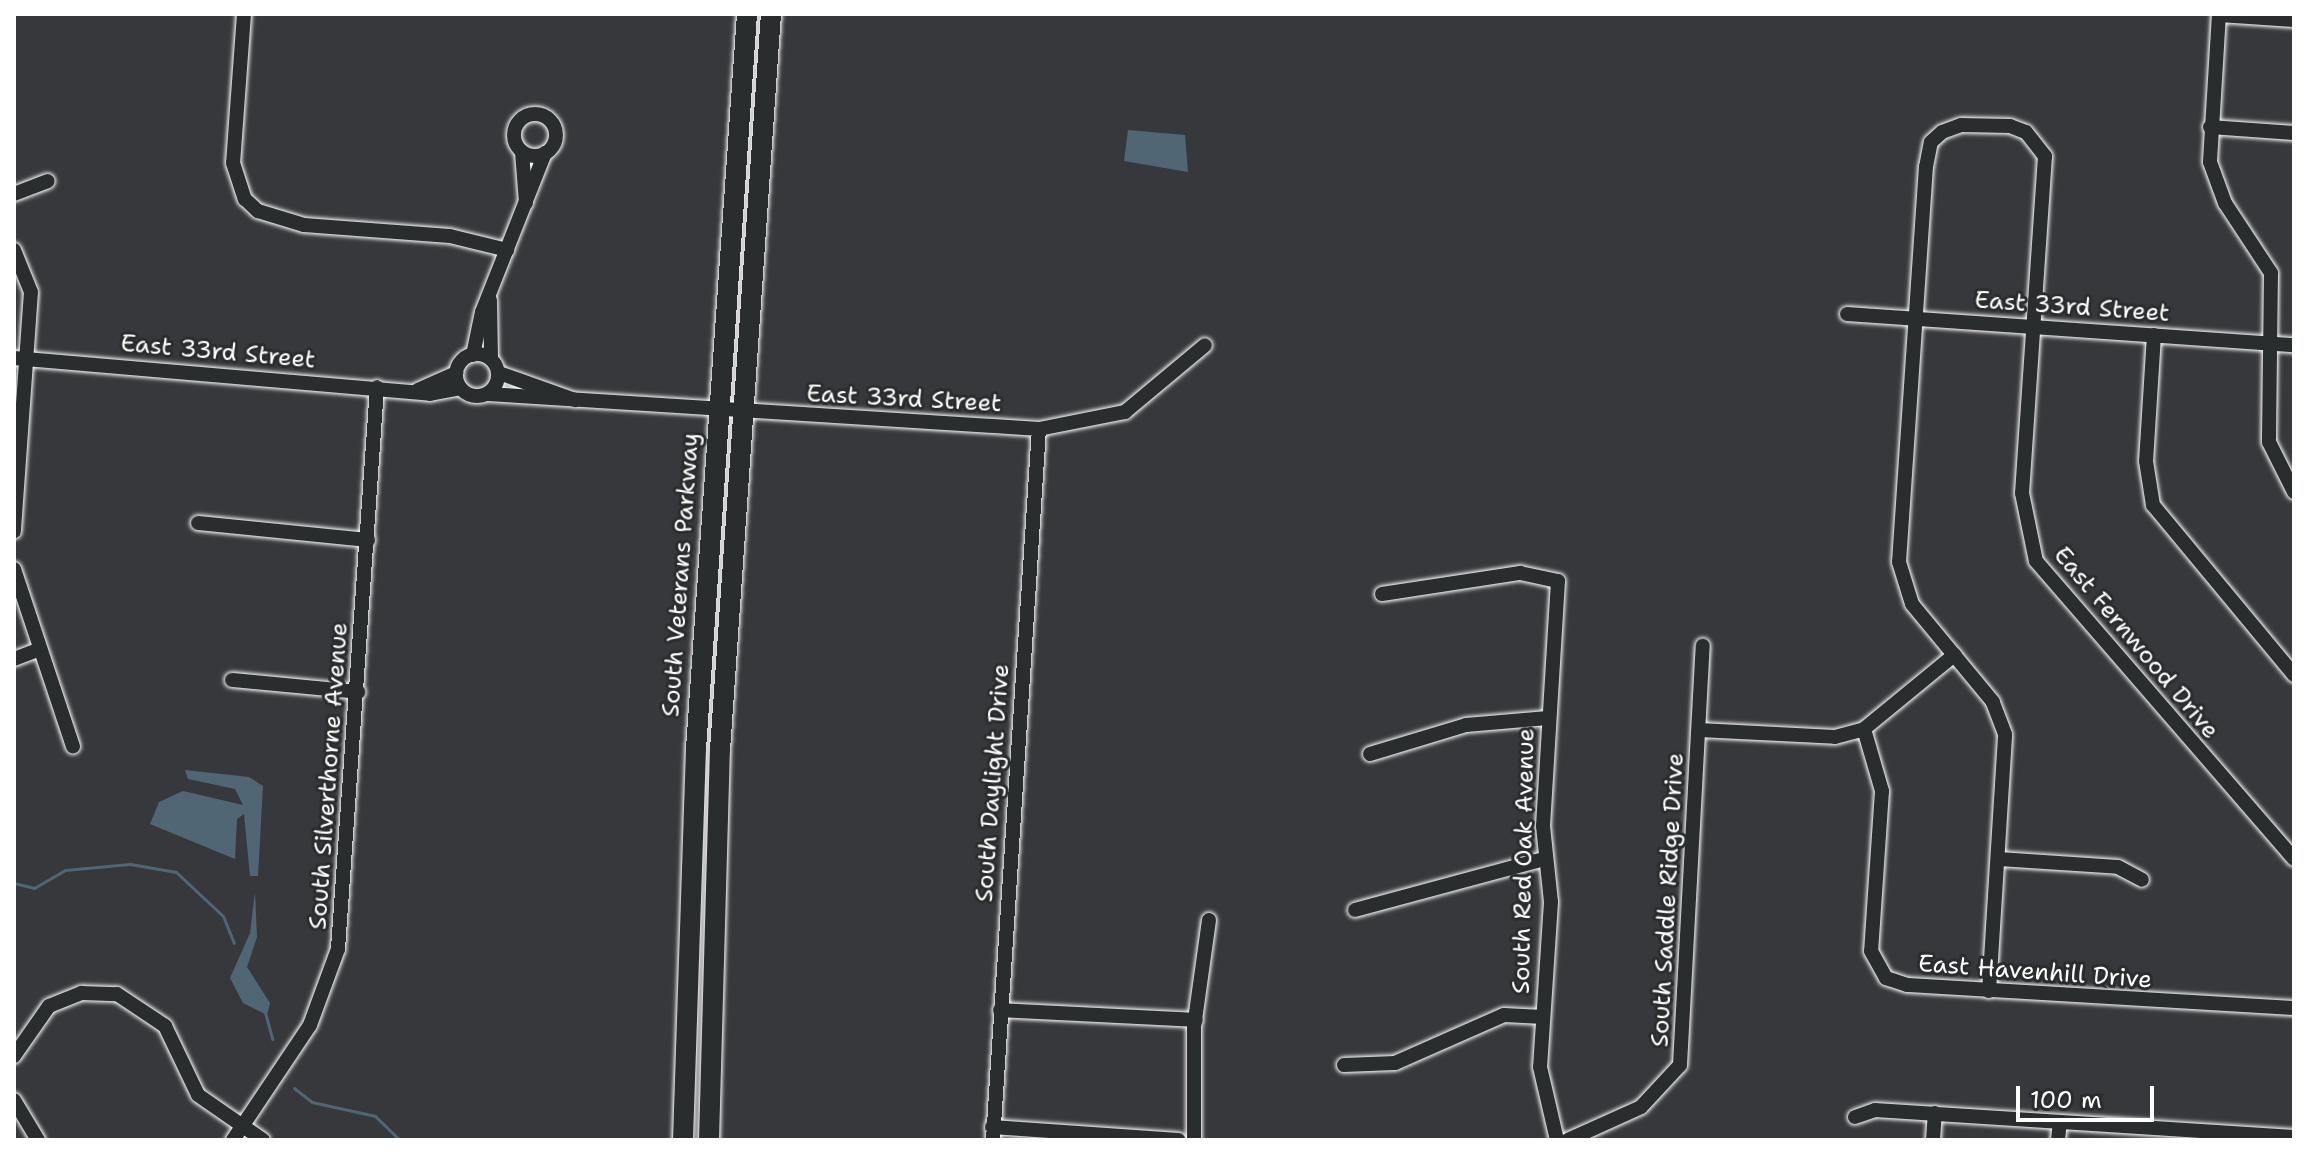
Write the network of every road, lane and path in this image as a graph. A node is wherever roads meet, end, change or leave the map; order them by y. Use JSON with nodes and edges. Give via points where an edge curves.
{"nodes":[{"id":1,"x":244,"y":14,"type":"edge"},
{"id":2,"x":747,"y":14,"type":"edge"},
{"id":3,"x":771,"y":14,"type":"edge"},
{"id":4,"x":2219,"y":14,"type":"edge"},
{"id":5,"x":2294,"y":20,"type":"edge"},
{"id":6,"x":2210,"y":127,"type":"junction"},
{"id":7,"x":2294,"y":133,"type":"edge"},
{"id":8,"x":522,"y":152,"type":"junction"},
{"id":9,"x":545,"y":153,"type":"junction"},
{"id":10,"x":48,"y":181,"type":"dead end"},
{"id":11,"x":14,"y":194,"type":"edge"},
{"id":12,"x":526,"y":203,"type":"junction"},
{"id":13,"x":14,"y":250,"type":"edge"},
{"id":14,"x":507,"y":250,"type":"junction"},
{"id":15,"x":490,"y":300,"type":"junction"},
{"id":16,"x":1847,"y":314,"type":"dead end"},
{"id":17,"x":1915,"y":318,"type":"junction"},
{"id":18,"x":2033,"y":327,"type":"junction"},
{"id":19,"x":2154,"y":335,"type":"junction"},
{"id":20,"x":2276,"y":344,"type":"junction"},
{"id":21,"x":1205,"y":345,"type":"dead end"},
{"id":22,"x":2294,"y":345,"type":"edge"},
{"id":23,"x":473,"y":355,"type":"junction"},
{"id":24,"x":21,"y":358,"type":"edge"},
{"id":25,"x":491,"y":358,"type":"junction"},
{"id":26,"x":456,"y":373,"type":"junction"},
{"id":27,"x":499,"y":373,"type":"junction"},
{"id":28,"x":377,"y":387,"type":"junction"},
{"id":29,"x":460,"y":388,"type":"junction"},
{"id":30,"x":418,"y":390,"type":"junction"},
{"id":31,"x":488,"y":394,"type":"junction"},
{"id":32,"x":575,"y":400,"type":"junction"},
{"id":33,"x":717,"y":410,"type":"junction"},
{"id":34,"x":743,"y":412,"type":"junction"},
{"id":35,"x":1039,"y":429,"type":"junction"},
{"id":36,"x":2294,"y":492,"type":"edge"},
{"id":37,"x":198,"y":523,"type":"dead end"},
{"id":38,"x":14,"y":531,"type":"edge"},
{"id":39,"x":368,"y":540,"type":"junction"},
{"id":40,"x":14,"y":569,"type":"edge"},
{"id":41,"x":1382,"y":594,"type":"dead end"},
{"id":42,"x":1703,"y":646,"type":"dead end"},
{"id":43,"x":38,"y":650,"type":"junction"},
{"id":44,"x":1954,"y":655,"type":"junction"},
{"id":45,"x":14,"y":659,"type":"edge"},
{"id":46,"x":2294,"y":675,"type":"edge"},
{"id":47,"x":232,"y":680,"type":"dead end"},
{"id":48,"x":358,"y":692,"type":"junction"},
{"id":49,"x":1548,"y":718,"type":"junction"},
{"id":50,"x":1864,"y":729,"type":"junction"},
{"id":51,"x":1699,"y":730,"type":"junction"},
{"id":52,"x":73,"y":746,"type":"dead end"},
{"id":53,"x":1370,"y":754,"type":"dead end"},
{"id":54,"x":1544,"y":859,"type":"junction"},
{"id":55,"x":1999,"y":859,"type":"junction"},
{"id":56,"x":2294,"y":859,"type":"edge"},
{"id":57,"x":2142,"y":880,"type":"dead end"},
{"id":58,"x":1355,"y":910,"type":"dead end"},
{"id":59,"x":1209,"y":920,"type":"dead end"},
{"id":60,"x":1989,"y":991,"type":"junction"},
{"id":61,"x":2294,"y":1008,"type":"edge"},
{"id":62,"x":1000,"y":1010,"type":"junction"},
{"id":63,"x":1543,"y":1017,"type":"junction"},
{"id":64,"x":1196,"y":1020,"type":"junction"},
{"id":65,"x":14,"y":1056,"type":"edge"},
{"id":66,"x":1344,"y":1065,"type":"dead end"},
{"id":67,"x":14,"y":1100,"type":"edge"},
{"id":68,"x":1935,"y":1113,"type":"junction"},
{"id":69,"x":1855,"y":1117,"type":"dead end"},
{"id":70,"x":2060,"y":1122,"type":"junction"},
{"id":71,"x":240,"y":1126,"type":"junction"},
{"id":72,"x":992,"y":1133,"type":"edge"},
{"id":73,"x":2186,"y":1135,"type":"edge"},
{"id":74,"x":2294,"y":1137,"type":"edge"},
{"id":75,"x":38,"y":1140,"type":"edge"},
{"id":76,"x":233,"y":1140,"type":"edge"},
{"id":77,"x":263,"y":1140,"type":"edge"},
{"id":78,"x":683,"y":1140,"type":"edge"},
{"id":79,"x":709,"y":1140,"type":"edge"},
{"id":80,"x":1179,"y":1140,"type":"edge"},
{"id":81,"x":1194,"y":1140,"type":"edge"},
{"id":82,"x":1557,"y":1140,"type":"edge"},
{"id":83,"x":1568,"y":1140,"type":"edge"},
{"id":84,"x":1933,"y":1140,"type":"edge"},
{"id":85,"x":2058,"y":1140,"type":"edge"}],
"edges":[{"from":1,"to":14,"type":"street","via":[[233,163],[245,199],[258,211],[304,225],[450,236]]},
{"from":2,"to":33,"type":"highway","name":"South Veterans Parkway"},
{"from":3,"to":34,"type":"highway","name":"South Veterans Parkway"},
{"from":4,"to":5,"type":"street"},
{"from":4,"to":6,"type":"street"},
{"from":6,"to":7,"type":"street"},
{"from":6,"to":20,"type":"street","via":[[2215,182],[2271,273]]},
{"from":8,"to":9,"type":"street"},
{"from":8,"to":9,"type":"street","via":[[514,130],[535,114],[555,130]]},
{"from":8,"to":12,"type":"street"},
{"from":9,"to":12,"type":"street"},
{"from":10,"to":11,"type":"street"},
{"from":12,"to":14,"type":"street"},
{"from":13,"to":24,"type":"street","via":[[31,292]]},
{"from":14,"to":15,"type":"street"},
{"from":15,"to":23,"type":"street"},
{"from":15,"to":25,"type":"street"},
{"from":16,"to":17,"type":"street","name":"East 33rd Street"},
{"from":17,"to":18,"type":"street","name":"East 33rd Street"},
{"from":17,"to":18,"type":"street","name":"East Fernwood Drive","via":[[1931,142],[1961,125],[2010,126],[2026,132],[2045,156]]},
{"from":17,"to":44,"type":"street","via":[[1899,562],[1912,604]]},
{"from":18,"to":19,"type":"street","name":"East 33rd Street"},
{"from":18,"to":56,"type":"street","name":"East Fernwood Drive","via":[[2022,493],[2036,561]]},
{"from":19,"to":20,"type":"street","name":"East 33rd Street"},
{"from":19,"to":46,"type":"street","via":[[2146,461],[2153,505]]},
{"from":20,"to":22,"type":"street","name":"East 33rd Street"},
{"from":20,"to":36,"type":"street","via":[[2269,442]]},
{"from":21,"to":35,"type":"street","name":"East 33rd Street","via":[[1125,412]]},
{"from":23,"to":25,"type":"street"},
{"from":23,"to":26,"type":"street","name":"East 33rd Street"},
{"from":24,"to":28,"type":"street","name":"East 33rd Street"},
{"from":24,"to":38,"type":"street"},
{"from":25,"to":27,"type":"street"},
{"from":26,"to":29,"type":"street"},
{"from":26,"to":30,"type":"street","name":"East 33rd Street"},
{"from":27,"to":31,"type":"street"},
{"from":27,"to":32,"type":"street","name":"East 33rd Street"},
{"from":28,"to":30,"type":"street","name":"East 33rd Street"},
{"from":28,"to":39,"type":"street","name":"South Silverthorne Avenue"},
{"from":29,"to":30,"type":"street","name":"East 33rd Street"},
{"from":29,"to":31,"type":"street","name":"East 33rd Street"},
{"from":31,"to":32,"type":"street","name":"East 33rd Street"},
{"from":32,"to":33,"type":"street","name":"East 33rd Street"},
{"from":33,"to":34,"type":"street","name":"East 33rd Street"},
{"from":33,"to":78,"type":"highway","name":"South Veterans Parkway"},
{"from":34,"to":35,"type":"street","name":"East 33rd Street"},
{"from":34,"to":79,"type":"highway","name":"South Veterans Parkway","via":[[717,825]]},
{"from":35,"to":62,"type":"street","name":"South Daylight Drive"},
{"from":37,"to":39,"type":"street"},
{"from":39,"to":48,"type":"street","name":"South Silverthorne Avenue"},
{"from":40,"to":43,"type":"street"},
{"from":41,"to":49,"type":"street","name":"South Red Oak Avenue","via":[[1520,573],[1558,581]]},
{"from":42,"to":51,"type":"street","name":"South Saddle Ridge Drive"},
{"from":43,"to":45,"type":"street"},
{"from":43,"to":52,"type":"street"},
{"from":44,"to":50,"type":"street"},
{"from":44,"to":55,"type":"street","via":[[1993,702],[2005,734]]},
{"from":47,"to":48,"type":"street"},
{"from":48,"to":71,"type":"street","name":"South Silverthorne Avenue","via":[[335,963],[310,1025]]},
{"from":49,"to":53,"type":"street","via":[[1466,725]]},
{"from":49,"to":54,"type":"street","name":"South Red Oak Avenue"},
{"from":50,"to":51,"type":"street","via":[[1835,737]]},
{"from":50,"to":60,"type":"street","name":"East Havenhill Drive","via":[[1882,791],[1875,963],[1898,983]]},
{"from":51,"to":83,"type":"street","name":"South Saddle Ridge Drive","via":[[1680,1065],[1641,1107]]},
{"from":54,"to":58,"type":"street"},
{"from":54,"to":63,"type":"street","name":"South Red Oak Avenue","via":[[1551,902]]},
{"from":55,"to":57,"type":"street","via":[[2118,867]]},
{"from":55,"to":60,"type":"street"},
{"from":59,"to":64,"type":"street"},
{"from":60,"to":61,"type":"street","name":"East Havenhill Drive"},
{"from":62,"to":64,"type":"street"},
{"from":62,"to":72,"type":"street","name":"South Daylight Drive"},
{"from":63,"to":66,"type":"street","via":[[1504,1015],[1395,1063]]},
{"from":63,"to":82,"type":"street","name":"South Red Oak Avenue","via":[[1540,1085]]},
{"from":64,"to":81,"type":"street"},
{"from":65,"to":71,"type":"street","via":[[49,1006],[81,993],[117,994],[160,1021],[192,1088]]},
{"from":67,"to":75,"type":"street"},
{"from":68,"to":69,"type":"street","via":[[1875,1110]]},
{"from":68,"to":70,"type":"street"},
{"from":68,"to":84,"type":"street"},
{"from":70,"to":73,"type":"street"},
{"from":70,"to":85,"type":"street"},
{"from":71,"to":76,"type":"street","name":"South Silverthorne Avenue"},
{"from":71,"to":77,"type":"street"},
{"from":72,"to":80,"type":"street"},
{"from":73,"to":74,"type":"street"}]}
